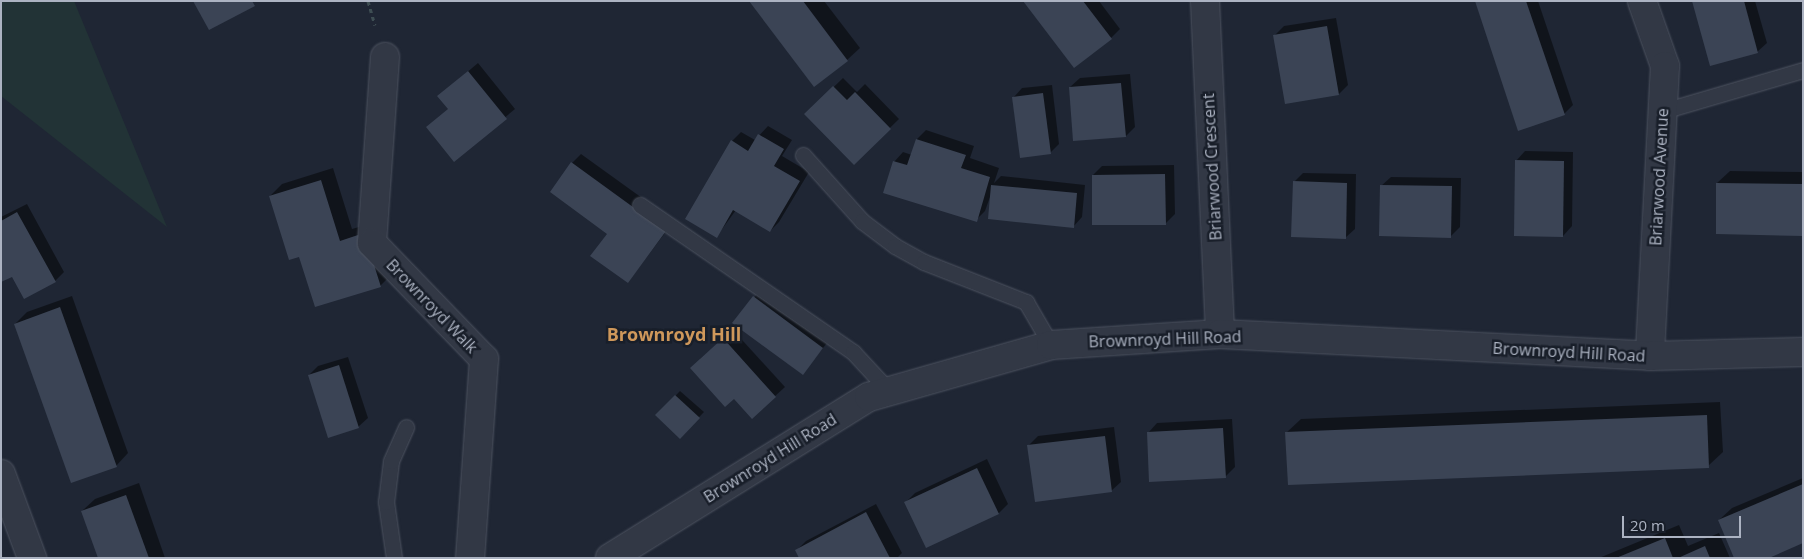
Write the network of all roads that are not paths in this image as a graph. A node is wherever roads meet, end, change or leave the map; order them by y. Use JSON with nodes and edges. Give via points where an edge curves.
{"nodes":[{"id":1,"x":1205,"y":1,"type":"edge"},
{"id":2,"x":1642,"y":1,"type":"edge"},
{"id":3,"x":385,"y":57,"type":"dead end"},
{"id":4,"x":1803,"y":70,"type":"edge"},
{"id":5,"x":1663,"y":111,"type":"junction"},
{"id":6,"x":804,"y":156,"type":"dead end"},
{"id":7,"x":640,"y":205,"type":"dead end"},
{"id":8,"x":1220,"y":334,"type":"junction"},
{"id":9,"x":1050,"y":345,"type":"junction"},
{"id":10,"x":1803,"y":352,"type":"edge"},
{"id":11,"x":1650,"y":356,"type":"junction"},
{"id":12,"x":889,"y":391,"type":"junction"},
{"id":13,"x":406,"y":427,"type":"dead end"},
{"id":14,"x":1,"y":474,"type":"edge"},
{"id":15,"x":32,"y":558,"type":"edge"},
{"id":16,"x":394,"y":558,"type":"edge"},
{"id":17,"x":470,"y":558,"type":"edge"},
{"id":18,"x":610,"y":558,"type":"edge"}],
"edges":[{"from":1,"to":8,"type":"street","name":"Briarwood Crescent"},
{"from":2,"to":5,"type":"street","name":"Briarwood Avenue","via":[[1665,66]]},
{"from":3,"to":17,"type":"street","name":"Brownroyd Walk","via":[[372,243],[484,359]]},
{"from":4,"to":5,"type":"lane"},
{"from":5,"to":11,"type":"street","name":"Briarwood Avenue"},
{"from":6,"to":9,"type":"lane","via":[[862,221],[895,246],[924,262],[1026,302]]},
{"from":7,"to":12,"type":"lane","via":[[853,352]]},
{"from":8,"to":9,"type":"street","name":"Brownroyd Hill Road"},
{"from":8,"to":11,"type":"street","name":"Brownroyd Hill Road"},
{"from":9,"to":12,"type":"street","name":"Brownroyd Hill Road"},
{"from":10,"to":11,"type":"street","name":"Brownroyd Hill Road"},
{"from":12,"to":18,"type":"street","name":"Brownroyd Hill Road","via":[[869,397]]},
{"from":13,"to":16,"type":"lane","via":[[391,460],[386,502]]},
{"from":14,"to":15,"type":"street"}]}
